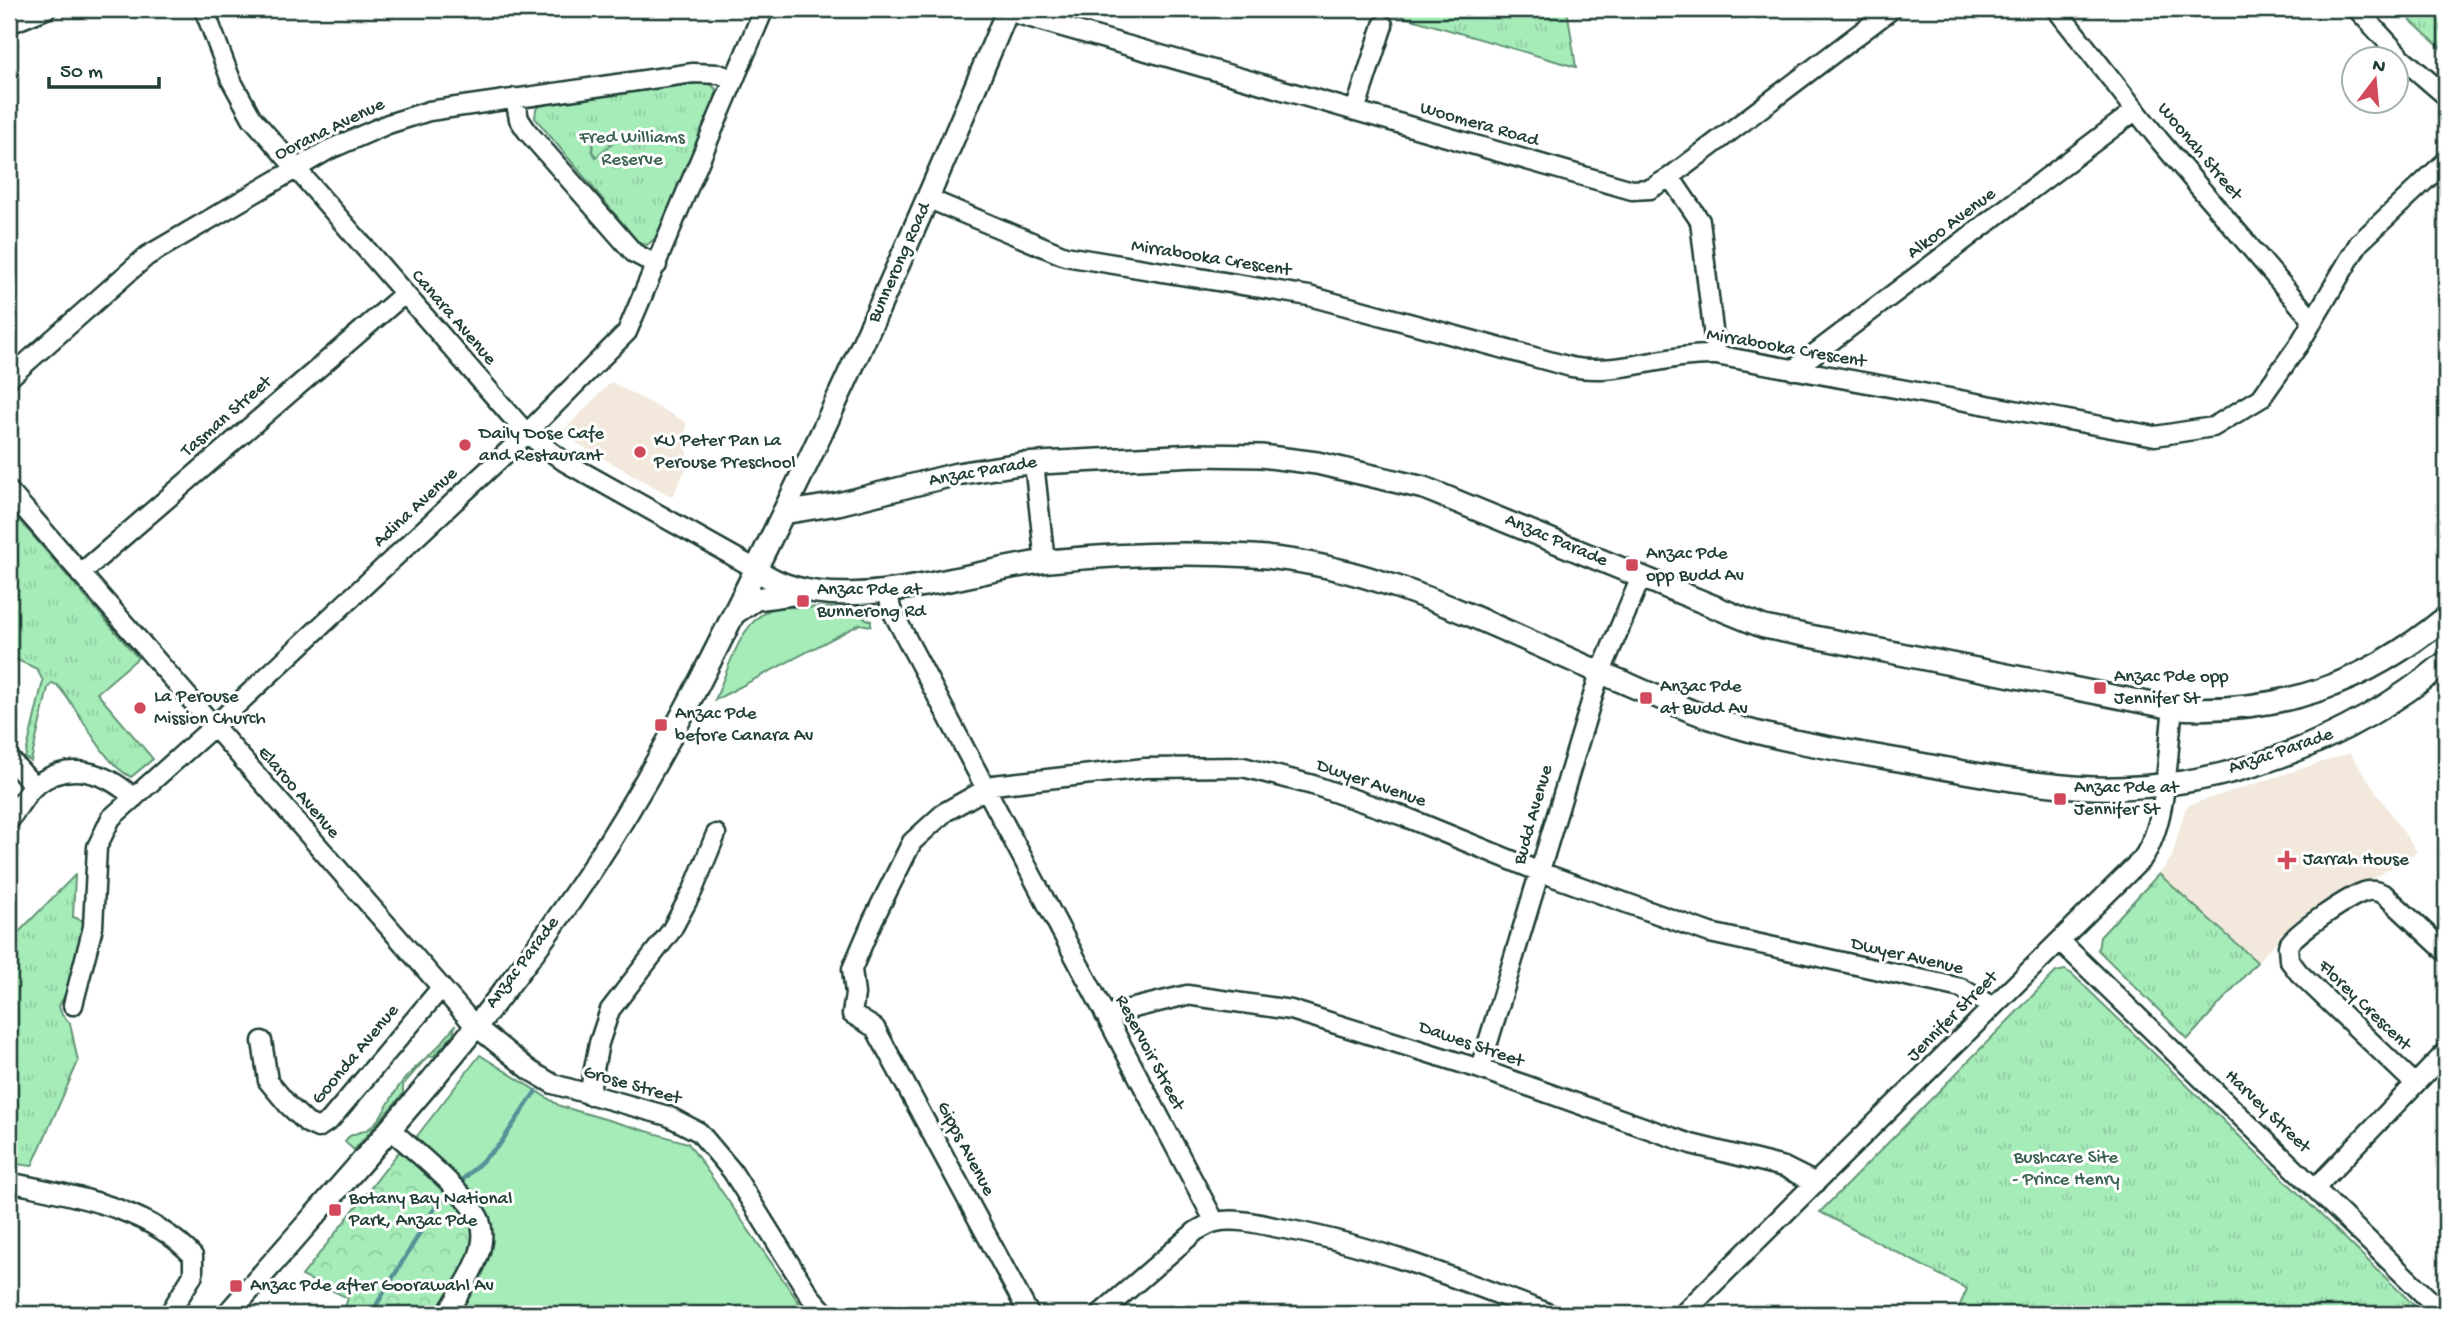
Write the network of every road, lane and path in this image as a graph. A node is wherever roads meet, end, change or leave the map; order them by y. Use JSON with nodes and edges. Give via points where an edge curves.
{"nodes":[{"id":1,"x":46,"y":9,"type":"edge"},
{"id":2,"x":204,"y":9,"type":"edge"},
{"id":3,"x":764,"y":9,"type":"edge"},
{"id":4,"x":1892,"y":9,"type":"edge"},
{"id":5,"x":2056,"y":9,"type":"edge"},
{"id":6,"x":2357,"y":9,"type":"edge"},
{"id":7,"x":1008,"y":10,"type":"edge"},
{"id":8,"x":9,"y":24,"type":"edge"},
{"id":9,"x":1383,"y":24,"type":"dead end"},
{"id":10,"x":733,"y":79,"type":"junction"},
{"id":11,"x":2446,"y":96,"type":"edge"},
{"id":12,"x":515,"y":98,"type":"junction"},
{"id":13,"x":2136,"y":110,"type":"junction"},
{"id":14,"x":1356,"y":111,"type":"junction"},
{"id":15,"x":2446,"y":160,"type":"edge"},
{"id":16,"x":295,"y":169,"type":"junction"},
{"id":17,"x":1670,"y":177,"type":"junction"},
{"id":18,"x":929,"y":200,"type":"junction"},
{"id":19,"x":656,"y":265,"type":"junction"},
{"id":20,"x":404,"y":294,"type":"junction"},
{"id":21,"x":2313,"y":321,"type":"junction"},
{"id":22,"x":1716,"y":355,"type":"junction"},
{"id":23,"x":1793,"y":370,"type":"junction"},
{"id":24,"x":9,"y":378,"type":"edge"},
{"id":25,"x":527,"y":433,"type":"junction"},
{"id":26,"x":1034,"y":463,"type":"junction"},
{"id":27,"x":9,"y":491,"type":"edge"},
{"id":28,"x":783,"y":513,"type":"junction"},
{"id":29,"x":1045,"y":562,"type":"junction"},
{"id":30,"x":756,"y":569,"type":"junction"},
{"id":31,"x":80,"y":574,"type":"junction"},
{"id":32,"x":1641,"y":577,"type":"junction"},
{"id":33,"x":805,"y":592,"type":"junction"},
{"id":34,"x":888,"y":592,"type":"junction"},
{"id":35,"x":734,"y":613,"type":"junction"},
{"id":36,"x":2446,"y":617,"type":"edge"},
{"id":37,"x":2446,"y":662,"type":"edge"},
{"id":38,"x":1601,"y":672,"type":"junction"},
{"id":39,"x":2173,"y":708,"type":"junction"},
{"id":40,"x":213,"y":727,"type":"junction"},
{"id":41,"x":9,"y":758,"type":"edge"},
{"id":42,"x":2163,"y":784,"type":"junction"},
{"id":43,"x":34,"y":786,"type":"junction"},
{"id":44,"x":984,"y":789,"type":"junction"},
{"id":45,"x":134,"y":798,"type":"junction"},
{"id":46,"x":9,"y":821,"type":"edge"},
{"id":47,"x":716,"y":834,"type":"dead end"},
{"id":48,"x":1540,"y":872,"type":"junction"},
{"id":49,"x":2060,"y":941,"type":"junction"},
{"id":50,"x":2446,"y":952,"type":"edge"},
{"id":51,"x":441,"y":988,"type":"junction"},
{"id":52,"x":73,"y":1005,"type":"dead end"},
{"id":53,"x":1993,"y":1007,"type":"junction"},
{"id":54,"x":852,"y":1014,"type":"joint"},
{"id":55,"x":1105,"y":1015,"type":"junction"},
{"id":56,"x":475,"y":1026,"type":"junction"},
{"id":57,"x":262,"y":1041,"type":"dead end"},
{"id":58,"x":2446,"y":1052,"type":"edge"},
{"id":59,"x":1480,"y":1069,"type":"junction"},
{"id":60,"x":2415,"y":1084,"type":"junction"},
{"id":61,"x":589,"y":1095,"type":"junction"},
{"id":62,"x":389,"y":1128,"type":"junction"},
{"id":63,"x":9,"y":1182,"type":"edge"},
{"id":64,"x":1816,"y":1183,"type":"junction"},
{"id":65,"x":2315,"y":1188,"type":"junction"},
{"id":66,"x":1215,"y":1222,"type":"junction"},
{"id":67,"x":169,"y":1314,"type":"edge"},
{"id":68,"x":228,"y":1314,"type":"edge"},
{"id":69,"x":447,"y":1314,"type":"edge"},
{"id":70,"x":826,"y":1314,"type":"edge"},
{"id":71,"x":1030,"y":1314,"type":"edge"},
{"id":72,"x":1100,"y":1314,"type":"edge"},
{"id":73,"x":1550,"y":1314,"type":"edge"},
{"id":74,"x":1683,"y":1314,"type":"edge"},
{"id":75,"x":2444,"y":1314,"type":"edge"}],
"edges":[{"from":1,"to":8,"type":"street"},
{"from":2,"to":16,"type":"street","name":"Canara Avenue","via":[[231,80],[252,118]]},
{"from":3,"to":10,"type":"street","name":"Adina Avenue"},
{"from":4,"to":17,"type":"street","name":"Woomera Road"},
{"from":5,"to":13,"type":"street","name":"Woonah Street"},
{"from":6,"to":11,"type":"street","via":[[2402,58]]},
{"from":7,"to":14,"type":"street","name":"Woomera Road"},
{"from":7,"to":18,"type":"main road","name":"Bunnerong Road"},
{"from":9,"to":14,"type":"street"},
{"from":10,"to":12,"type":"street","name":"Oorana Avenue","via":[[693,73]]},
{"from":10,"to":19,"type":"street","name":"Adina Avenue"},
{"from":12,"to":16,"type":"street","name":"Oorana Avenue","via":[[407,116]]},
{"from":12,"to":19,"type":"street","via":[[527,131],[634,253]]},
{"from":13,"to":21,"type":"street","name":"Woonah Street"},
{"from":13,"to":23,"type":"street","name":"Alkoo Avenue"},
{"from":14,"to":17,"type":"street","name":"Woomera Road","via":[[1632,190],[1650,189]]},
{"from":15,"to":21,"type":"street","name":"Mirrabooka Crescent","via":[[2359,243]]},
{"from":16,"to":20,"type":"street","name":"Canara Avenue"},
{"from":16,"to":24,"type":"street","name":"Oorana Avenue","via":[[147,256]]},
{"from":17,"to":22,"type":"street","via":[[1700,221]]},
{"from":18,"to":22,"type":"street","name":"Mirrabooka Crescent","via":[[1065,256],[1347,304],[1571,367],[1603,369],[1674,356]]},
{"from":18,"to":28,"type":"main road","name":"Bunnerong Road"},
{"from":19,"to":25,"type":"street","name":"Adina Avenue","via":[[627,332]]},
{"from":20,"to":25,"type":"street","name":"Canara Avenue"},
{"from":20,"to":31,"type":"street","name":"Tasman Street"},
{"from":21,"to":23,"type":"street","name":"Mirrabooka Crescent","via":[[2261,398],[2213,427],[2155,436]]},
{"from":22,"to":23,"type":"street","name":"Mirrabooka Crescent"},
{"from":25,"to":30,"type":"street","name":"Canara Avenue","via":[[565,462]]},
{"from":25,"to":40,"type":"street","name":"Adina Avenue"},
{"from":26,"to":28,"type":"main road","name":"Anzac Parade","via":[[957,474]]},
{"from":26,"to":29,"type":"street"},
{"from":26,"to":32,"type":"main road","name":"Anzac Parade","via":[[1226,455],[1353,469],[1424,488]]},
{"from":27,"to":31,"type":"street","name":"Elaroo Avenue"},
{"from":28,"to":30,"type":"main road","name":"Anzac Parade"},
{"from":29,"to":34,"type":"main road","name":"Anzac Parade"},
{"from":29,"to":38,"type":"main road","name":"Anzac Parade","via":[[1169,554],[1254,556],[1322,564],[1397,586]]},
{"from":30,"to":33,"type":"main road","name":"Anzac Parade","via":[[769,579]]},
{"from":30,"to":35,"type":"main road","name":"Anzac Parade"},
{"from":31,"to":40,"type":"street","name":"Elaroo Avenue"},
{"from":32,"to":38,"type":"street","name":"Budd Avenue"},
{"from":32,"to":39,"type":"main road","name":"Anzac Parade","via":[[1779,631]]},
{"from":33,"to":34,"type":"main road","name":"Anzac Parade"},
{"from":33,"to":35,"type":"main road","via":[[755,599]]},
{"from":34,"to":44,"type":"street","name":"Reservoir Street","via":[[891,609]]},
{"from":35,"to":56,"type":"main road","name":"Anzac Parade","via":[[687,709],[594,865],[540,944]]},
{"from":36,"to":39,"type":"main road","name":"Anzac Parade","via":[[2372,670],[2320,690],[2251,706]]},
{"from":37,"to":42,"type":"main road","name":"Anzac Parade","via":[[2383,709],[2317,742],[2251,766]]},
{"from":38,"to":42,"type":"main road","name":"Anzac Parade","via":[[1727,724],[1763,734],[2029,781],[2099,788]]},
{"from":38,"to":48,"type":"street","name":"Budd Avenue"},
{"from":39,"to":42,"type":"street","name":"Jennifer Street"},
{"from":40,"to":45,"type":"street","name":"Adina Avenue"},
{"from":40,"to":51,"type":"street","name":"Elaroo Avenue"},
{"from":41,"to":43,"type":"street"},
{"from":42,"to":49,"type":"street","name":"Jennifer Street","via":[[2152,844]]},
{"from":43,"to":45,"type":"street","via":[[63,771],[94,771]]},
{"from":43,"to":46,"type":"street"},
{"from":44,"to":48,"type":"street","name":"Dwyer Avenue","via":[[1044,777],[1145,768],[1242,767],[1404,816]]},
{"from":44,"to":54,"type":"street","name":"Dwyer Avenue","via":[[912,842],[852,969]]},
{"from":44,"to":55,"type":"street","name":"Reservoir Street"},
{"from":45,"to":52,"type":"street","name":"Adina Avenue","via":[[111,818],[97,847],[93,927]]},
{"from":47,"to":61,"type":"street","via":[[671,931],[610,1010]]},
{"from":48,"to":53,"type":"street","name":"Dwyer Avenue","via":[[1710,933],[1961,988]]},
{"from":48,"to":59,"type":"street","name":"Budd Avenue"},
{"from":49,"to":53,"type":"street","name":"Jennifer Street"},
{"from":49,"to":65,"type":"street","name":"Harvey Street"},
{"from":50,"to":60,"type":"street","name":"Florey Crescent","via":[[2385,895],[2374,891],[2360,894],[2328,914],[2296,935],[2288,946],[2289,960],[2299,973]]},
{"from":51,"to":56,"type":"street","name":"Elaroo Avenue"},
{"from":51,"to":57,"type":"street","name":"Goonda Avenue","via":[[330,1121],[318,1128],[307,1123],[268,1081]]},
{"from":53,"to":64,"type":"street","name":"Jennifer Street"},
{"from":54,"to":71,"type":"street","name":"Gipps Avenue","via":[[876,1028]]},
{"from":55,"to":59,"type":"street","name":"Dawes Street","via":[[1187,995],[1239,1001],[1343,1024]]},
{"from":55,"to":66,"type":"street","name":"Reservoir Street"},
{"from":56,"to":61,"type":"street","name":"Grose Street","via":[[544,1079]]},
{"from":56,"to":62,"type":"main road","name":"Anzac Parade"},
{"from":58,"to":60,"type":"street"},
{"from":59,"to":64,"type":"street","name":"Dawes Street","via":[[1691,1144],[1784,1167]]},
{"from":60,"to":65,"type":"street"},
{"from":61,"to":70,"type":"street","name":"Grose Street","via":[[668,1116],[705,1138],[732,1171]]},
{"from":62,"to":68,"type":"main road","name":"Anzac Parade"},
{"from":62,"to":69,"type":"street","via":[[462,1199],[481,1224],[479,1254]]},
{"from":63,"to":67,"type":"street","via":[[102,1204],[175,1236],[193,1256],[193,1275]]},
{"from":64,"to":74,"type":"street","name":"Jennifer Street"},
{"from":65,"to":75,"type":"street","name":"Harvey Street"},
{"from":66,"to":72,"type":"street","via":[[1181,1242]]},
{"from":66,"to":73,"type":"street","via":[[1255,1223],[1345,1242]]}]}
